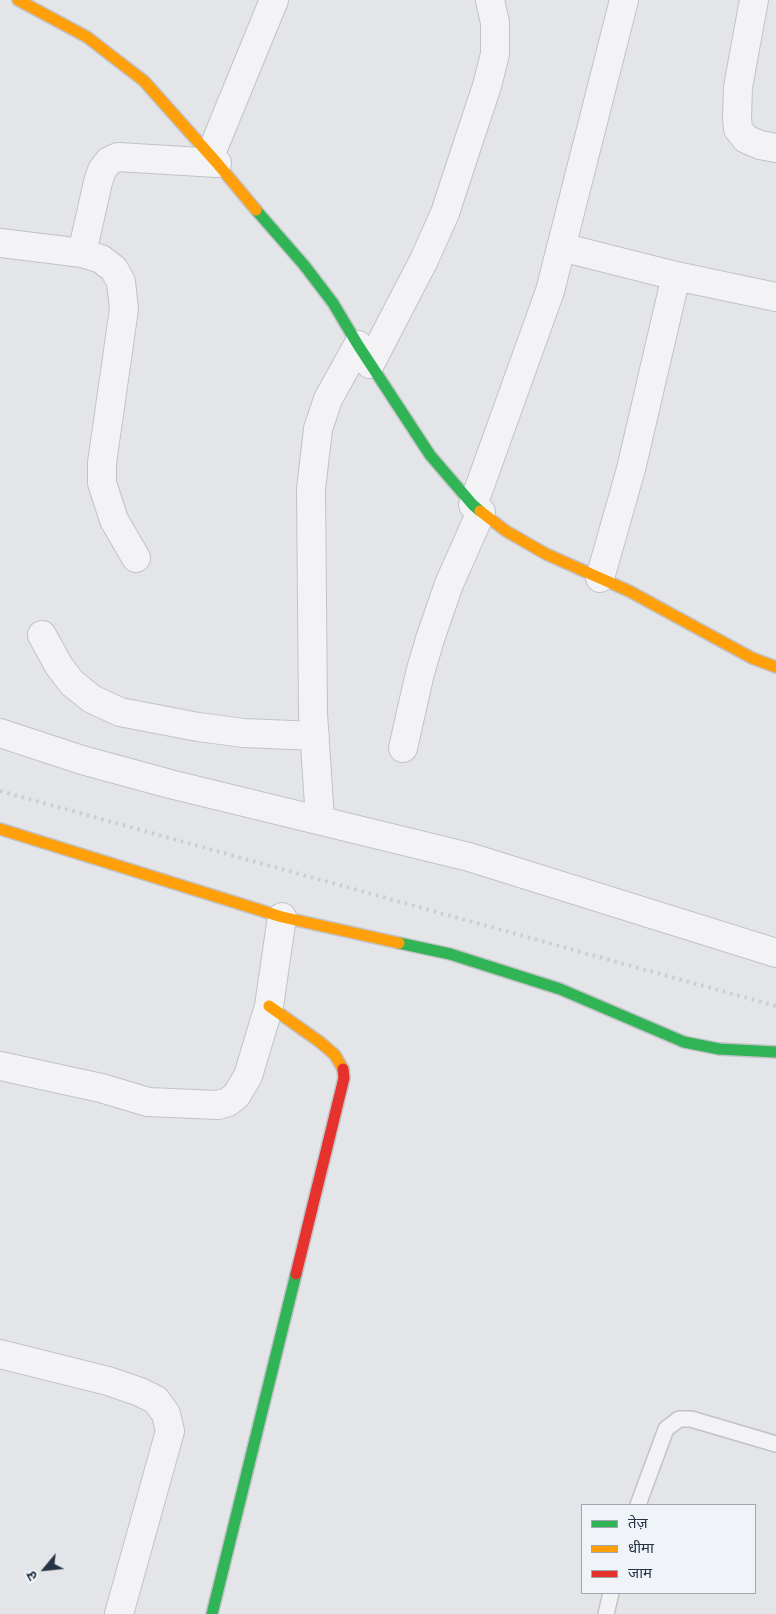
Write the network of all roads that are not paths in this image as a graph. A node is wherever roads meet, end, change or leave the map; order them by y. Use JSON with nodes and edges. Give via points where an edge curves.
{"nodes":[{"id":1,"x":18,"y":0,"type":"edge"},
{"id":2,"x":274,"y":0,"type":"edge"},
{"id":3,"x":490,"y":0,"type":"edge"},
{"id":4,"x":624,"y":0,"type":"edge"},
{"id":5,"x":754,"y":0,"type":"edge"},
{"id":6,"x":776,"y":148,"type":"edge"},
{"id":7,"x":214,"y":159,"type":"junction"},
{"id":8,"x":0,"y":243,"type":"edge"},
{"id":9,"x":561,"y":247,"type":"junction"},
{"id":10,"x":82,"y":253,"type":"junction"},
{"id":11,"x":676,"y":276,"type":"junction"},
{"id":12,"x":776,"y":298,"type":"edge"},
{"id":13,"x":364,"y":355,"type":"junction"},
{"id":14,"x":477,"y":509,"type":"junction"},
{"id":15,"x":136,"y":558,"type":"dead end"},
{"id":16,"x":600,"y":578,"type":"junction"},
{"id":17,"x":42,"y":635,"type":"dead end"},
{"id":18,"x":776,"y":667,"type":"edge"},
{"id":19,"x":0,"y":733,"type":"edge"},
{"id":20,"x":315,"y":736,"type":"junction"},
{"id":21,"x":403,"y":748,"type":"dead end"},
{"id":22,"x":320,"y":820,"type":"junction"},
{"id":23,"x":0,"y":829,"type":"edge"},
{"id":24,"x":282,"y":917,"type":"junction"},
{"id":25,"x":776,"y":953,"type":"edge"},
{"id":26,"x":269,"y":1006,"type":"junction"},
{"id":27,"x":776,"y":1052,"type":"edge"},
{"id":28,"x":0,"y":1066,"type":"edge"},
{"id":29,"x":0,"y":1354,"type":"edge"},
{"id":30,"x":776,"y":1444,"type":"edge"},
{"id":31,"x":638,"y":1504,"type":"edge"},
{"id":32,"x":611,"y":1594,"type":"edge"},
{"id":33,"x":119,"y":1614,"type":"edge"},
{"id":34,"x":212,"y":1614,"type":"edge"},
{"id":35,"x":606,"y":1614,"type":"edge"}],
"edges":[{"from":1,"to":7,"type":"street","via":[[87,37],[144,80]]},
{"from":2,"to":7,"type":"street"},
{"from":3,"to":13,"type":"street","via":[[495,23],[495,54],[445,213],[424,260]]},
{"from":4,"to":9,"type":"street"},
{"from":5,"to":6,"type":"street","via":[[738,87],[738,129],[746,139]]},
{"from":7,"to":10,"type":"street","via":[[118,156],[109,160],[98,182]]},
{"from":7,"to":13,"type":"street","via":[[304,265],[333,303]]},
{"from":8,"to":10,"type":"street"},
{"from":9,"to":11,"type":"street"},
{"from":9,"to":14,"type":"street","via":[[550,291]]},
{"from":10,"to":15,"type":"street","via":[[101,259],[114,269],[121,282],[124,309],[102,463],[102,483],[114,520]]},
{"from":11,"to":12,"type":"street"},
{"from":11,"to":16,"type":"street","via":[[631,469]]},
{"from":13,"to":14,"type":"street","via":[[430,455]]},
{"from":13,"to":20,"type":"street","via":[[328,399],[318,429],[311,489]]},
{"from":14,"to":16,"type":"street","via":[[506,531],[546,554]]},
{"from":14,"to":21,"type":"street","via":[[430,639]]},
{"from":16,"to":18,"type":"street","via":[[752,658]]},
{"from":17,"to":20,"type":"street","via":[[72,683],[92,699],[120,712],[244,733]]},
{"from":19,"to":22,"type":"street","via":[[170,784]]},
{"from":20,"to":22,"type":"street"},
{"from":22,"to":25,"type":"street","via":[[469,857]]},
{"from":23,"to":24,"type":"street"},
{"from":24,"to":26,"type":"street"},
{"from":24,"to":27,"type":"street","via":[[450,954],[560,988],[684,1042],[719,1049]]},
{"from":26,"to":28,"type":"street","via":[[248,1076],[236,1096],[218,1105],[148,1102]]},
{"from":26,"to":34,"type":"street","via":[[335,1055],[343,1067],[344,1078]]},
{"from":29,"to":33,"type":"street","via":[[140,1392],[156,1400],[166,1414],[170,1431]]},
{"from":30,"to":31,"type":"lane","via":[[692,1419],[679,1420],[666,1429]]},
{"from":32,"to":35,"type":"lane"}]}
